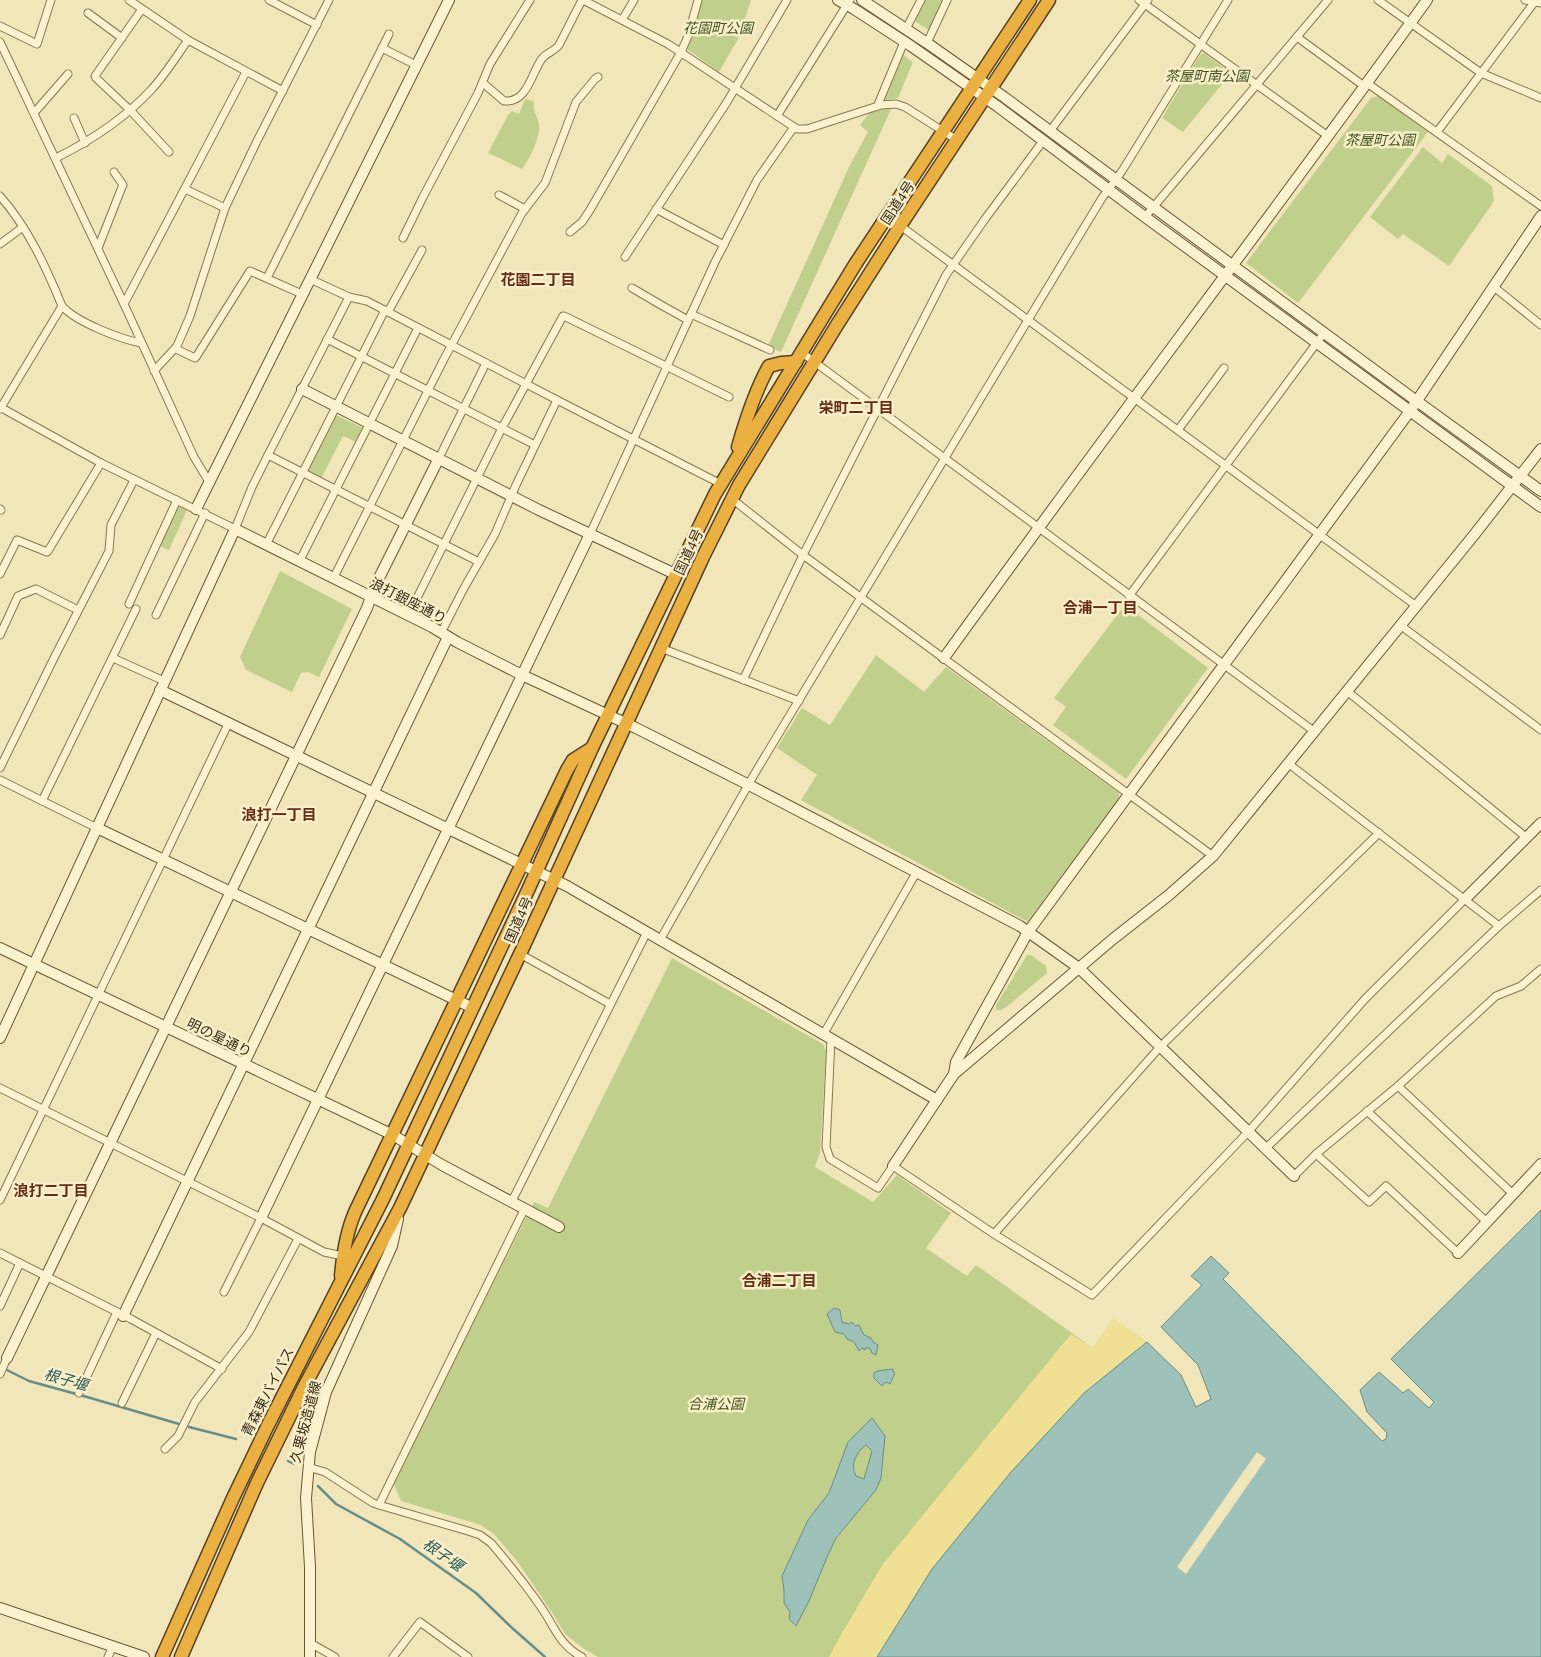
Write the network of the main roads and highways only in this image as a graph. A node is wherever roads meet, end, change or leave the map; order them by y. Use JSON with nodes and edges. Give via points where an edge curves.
{"nodes":[{"id":1,"x":1030,"y":0,"type":"edge"},
{"id":2,"x":1049,"y":0,"type":"edge"},
{"id":3,"x":798,"y":357,"type":"junction"},
{"id":4,"x":734,"y":461,"type":"junction"},
{"id":5,"x":592,"y":748,"type":"junction"},
{"id":6,"x":409,"y":1145,"type":"joint"},
{"id":7,"x":340,"y":1285,"type":"junction"},
{"id":8,"x":162,"y":1657,"type":"edge"},
{"id":9,"x":181,"y":1657,"type":"edge"}],
"edges":[{"from":1,"to":3,"type":"highway","name":"国道4号"},
{"from":2,"to":9,"type":"highway","name":"国道4号","via":[[900,226],[732,499],[400,1208],[270,1456]]},
{"from":3,"to":4,"type":"highway","name":"国道4号"},
{"from":3,"to":4,"type":"highway","via":[[769,366],[749,412]]},
{"from":4,"to":5,"type":"highway","name":"国道4号","via":[[675,574]]},
{"from":5,"to":6,"type":"highway","name":"国道4号"},
{"from":5,"to":7,"type":"highway","via":[[571,763],[348,1229]]},
{"from":6,"to":7,"type":"highway","name":"青森東バイパス"},
{"from":7,"to":8,"type":"highway","name":"青森東バイパス","via":[[233,1498]]}]}
